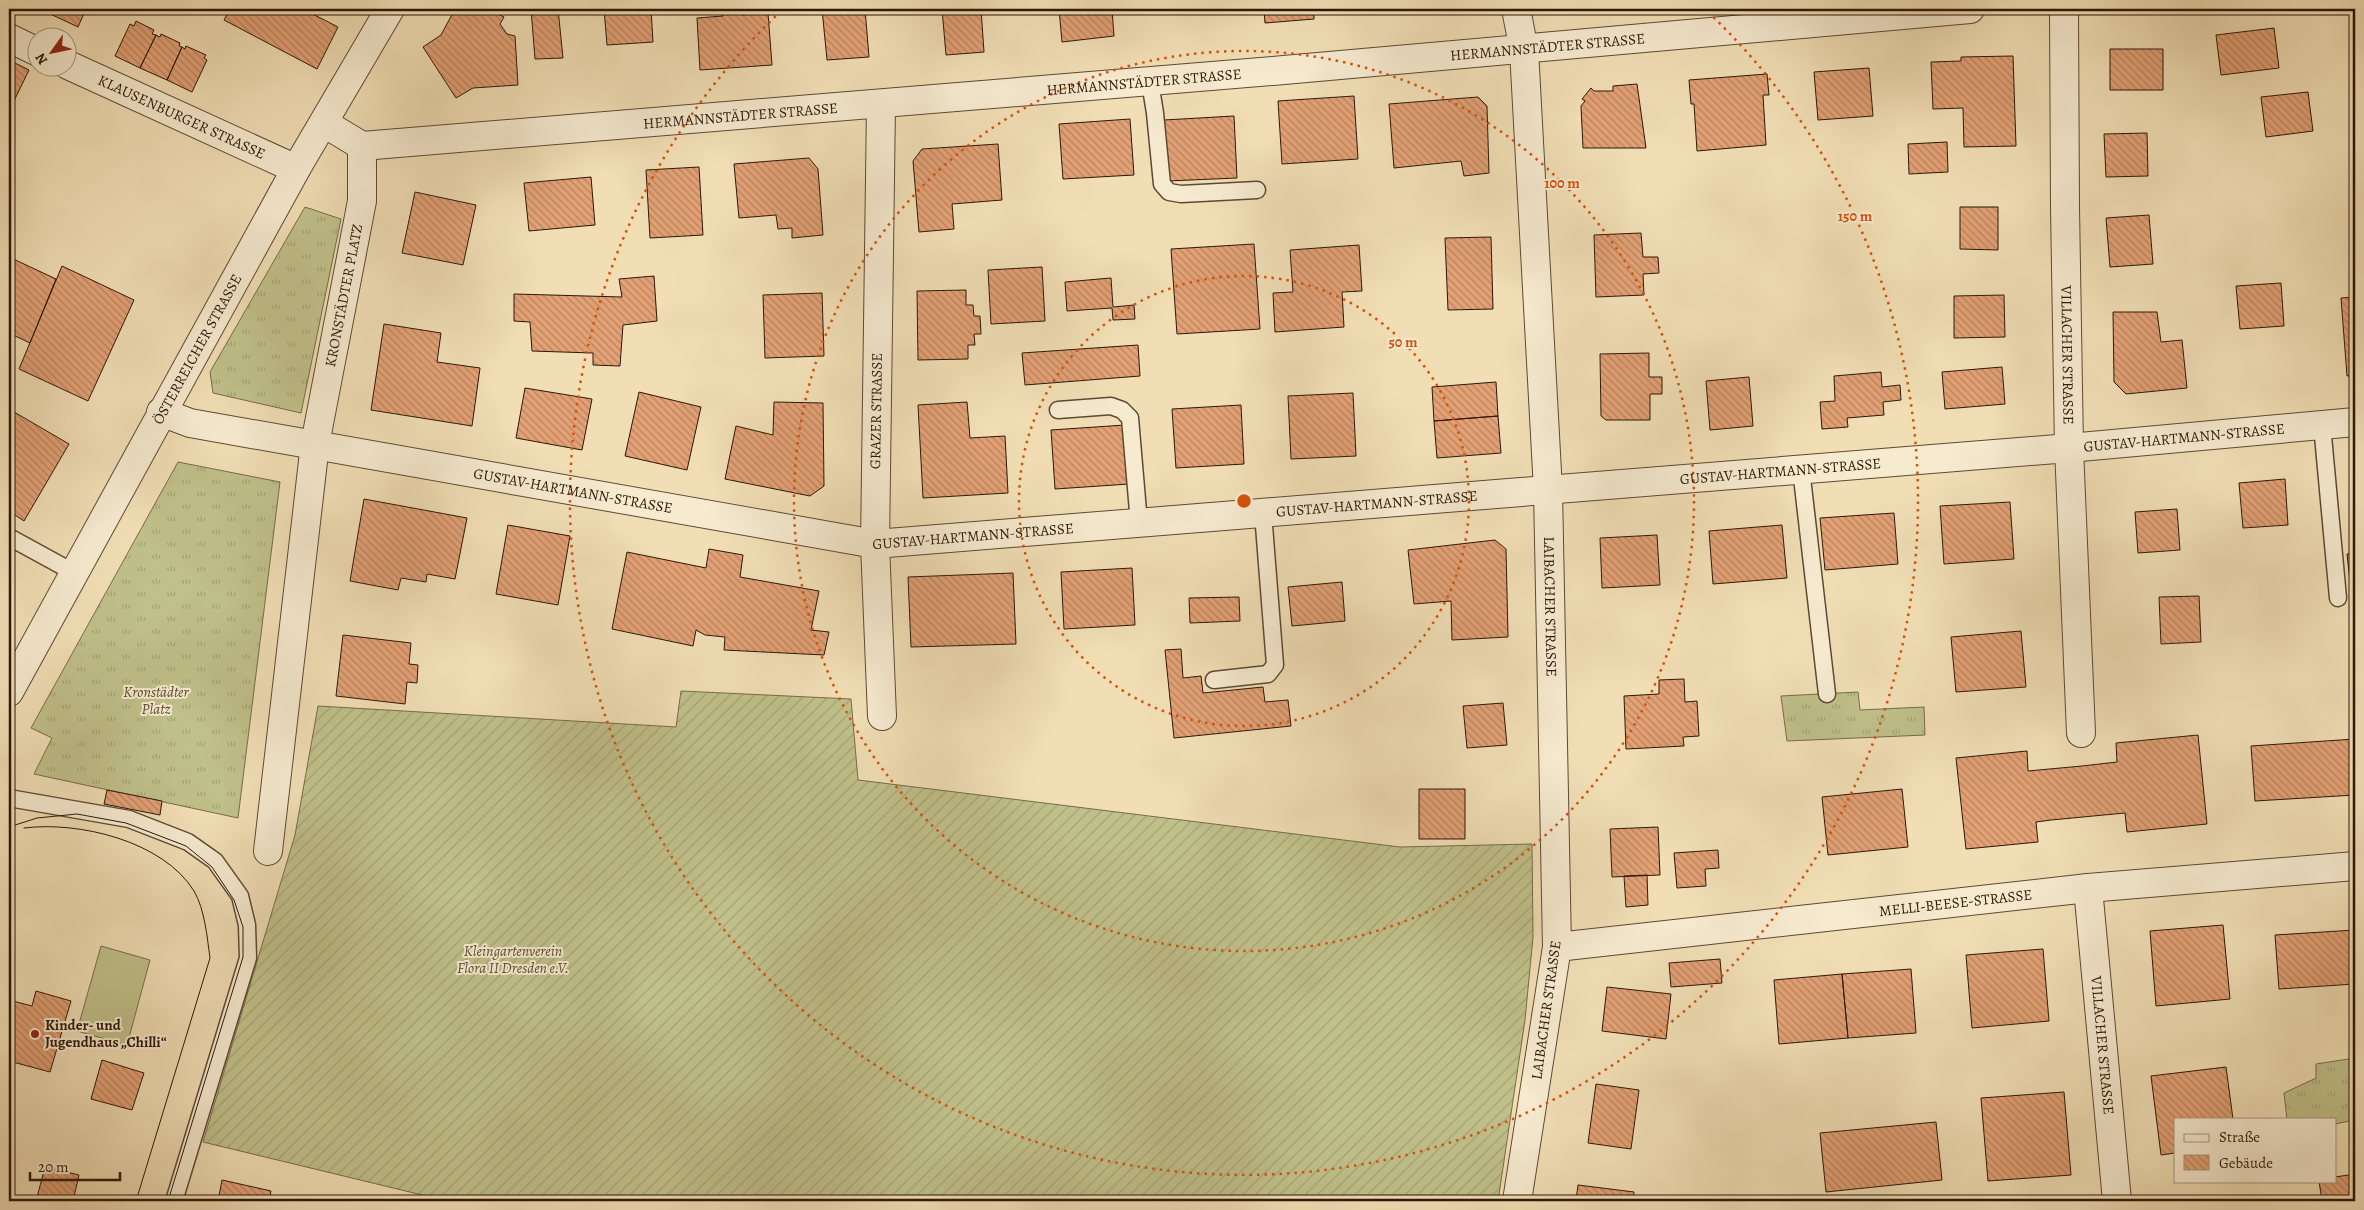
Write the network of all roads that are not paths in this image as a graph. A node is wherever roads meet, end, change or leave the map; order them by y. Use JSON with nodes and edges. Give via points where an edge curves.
{"nodes":[{"id":1,"x":390,"y":9,"type":"edge"},
{"id":2,"x":1516,"y":9,"type":"edge"},
{"id":3,"x":1970,"y":9,"type":"edge"},
{"id":4,"x":2064,"y":9,"type":"edge"},
{"id":5,"x":9,"y":38,"type":"edge"},
{"id":6,"x":28,"y":47,"type":"edge"},
{"id":7,"x":1524,"y":50,"type":"junction"},
{"id":8,"x":78,"y":70,"type":"edge"},
{"id":9,"x":1150,"y":82,"type":"junction"},
{"id":10,"x":881,"y":105,"type":"junction"},
{"id":11,"x":324,"y":123,"type":"junction"},
{"id":12,"x":362,"y":146,"type":"junction"},
{"id":13,"x":296,"y":169,"type":"junction"},
{"id":14,"x":1257,"y":190,"type":"dead end"},
{"id":15,"x":1058,"y":410,"type":"dead end"},
{"id":16,"x":161,"y":412,"type":"junction"},
{"id":17,"x":2355,"y":422,"type":"edge"},
{"id":18,"x":2322,"y":425,"type":"junction"},
{"id":19,"x":315,"y":444,"type":"junction"},
{"id":20,"x":2069,"y":448,"type":"junction"},
{"id":21,"x":1801,"y":469,"type":"junction"},
{"id":22,"x":1548,"y":490,"type":"junction"},
{"id":23,"x":1263,"y":513,"type":"junction"},
{"id":24,"x":1139,"y":523,"type":"junction"},
{"id":25,"x":9,"y":537,"type":"edge"},
{"id":26,"x":874,"y":544,"type":"junction"},
{"id":27,"x":73,"y":572,"type":"junction"},
{"id":28,"x":2338,"y":598,"type":"dead end"},
{"id":29,"x":1214,"y":680,"type":"dead end"},
{"id":30,"x":9,"y":692,"type":"edge"},
{"id":31,"x":1827,"y":694,"type":"dead end"},
{"id":32,"x":882,"y":716,"type":"dead end"},
{"id":33,"x":2081,"y":733,"type":"dead end"},
{"id":34,"x":9,"y":798,"type":"edge"},
{"id":35,"x":268,"y":851,"type":"dead end"},
{"id":36,"x":2355,"y":866,"type":"edge"},
{"id":37,"x":2088,"y":888,"type":"junction"},
{"id":38,"x":1557,"y":947,"type":"junction"},
{"id":39,"x":174,"y":1201,"type":"edge"},
{"id":40,"x":1517,"y":1201,"type":"edge"},
{"id":41,"x":2117,"y":1201,"type":"edge"}],
"edges":[{"from":1,"to":11,"type":"street","name":"ÖSTERREICHER STRASSE"},
{"from":2,"to":7,"type":"street","name":"LAIBACHER STRASSE"},
{"from":3,"to":7,"type":"street","name":"HERMANNSTÄDTER STRASSE"},
{"from":4,"to":20,"type":"street","name":"VILLACHER STRASSE"},
{"from":5,"to":6,"type":"street"},
{"from":7,"to":9,"type":"street","name":"HERMANNSTÄDTER STRASSE"},
{"from":7,"to":22,"type":"street","name":"LAIBACHER STRASSE"},
{"from":8,"to":13,"type":"street","name":"KLAUSENBURGER STRASSE"},
{"from":9,"to":10,"type":"street","name":"HERMANNSTÄDTER STRASSE"},
{"from":9,"to":14,"type":"lane","via":[[1162,184],[1169,192]]},
{"from":10,"to":12,"type":"street","name":"HERMANNSTÄDTER STRASSE"},
{"from":10,"to":26,"type":"street","name":"GRAZER STRASSE"},
{"from":11,"to":12,"type":"street"},
{"from":11,"to":13,"type":"street","name":"ÖSTERREICHER STRASSE"},
{"from":12,"to":19,"type":"street","name":"KRONSTÄDTER PLATZ","via":[[362,201]]},
{"from":13,"to":16,"type":"street","name":"ÖSTERREICHER STRASSE"},
{"from":15,"to":24,"type":"lane","via":[[1111,406],[1130,418]]},
{"from":16,"to":19,"type":"street","via":[[190,424]]},
{"from":16,"to":27,"type":"street","name":"ÖSTERREICHER STRASSE"},
{"from":17,"to":18,"type":"street","name":"GUSTAV-HARTMANN-STRASSE"},
{"from":18,"to":20,"type":"street","name":"GUSTAV-HARTMANN-STRASSE"},
{"from":18,"to":28,"type":"lane"},
{"from":19,"to":26,"type":"street","name":"GUSTAV-HARTMANN-STRASSE"},
{"from":19,"to":35,"type":"street","name":"KRONSTÄDTER PLATZ"},
{"from":20,"to":21,"type":"street","name":"GUSTAV-HARTMANN-STRASSE"},
{"from":20,"to":33,"type":"street","name":"VILLACHER STRASSE"},
{"from":21,"to":22,"type":"street","name":"GUSTAV-HARTMANN-STRASSE"},
{"from":21,"to":31,"type":"lane"},
{"from":22,"to":23,"type":"street","name":"GUSTAV-HARTMANN-STRASSE"},
{"from":22,"to":38,"type":"street","name":"LAIBACHER STRASSE"},
{"from":23,"to":24,"type":"street","name":"GUSTAV-HARTMANN-STRASSE"},
{"from":23,"to":29,"type":"lane","via":[[1275,665],[1268,674]]},
{"from":24,"to":26,"type":"street","name":"GUSTAV-HARTMANN-STRASSE"},
{"from":25,"to":27,"type":"lane"},
{"from":26,"to":32,"type":"street","name":"GRAZER STRASSE"},
{"from":27,"to":30,"type":"street","name":"ÖSTERREICHER STRASSE"},
{"from":34,"to":39,"type":"lane","via":[[130,819],[188,842],[215,861],[240,896],[247,925],[248,958]]},
{"from":36,"to":37,"type":"street","name":"MELLI-BEESE-STRASSE"},
{"from":37,"to":38,"type":"street","name":"MELLI-BEESE-STRASSE"},
{"from":37,"to":41,"type":"street","name":"VILLACHER STRASSE"},
{"from":38,"to":40,"type":"street","name":"LAIBACHER STRASSE"}]}
